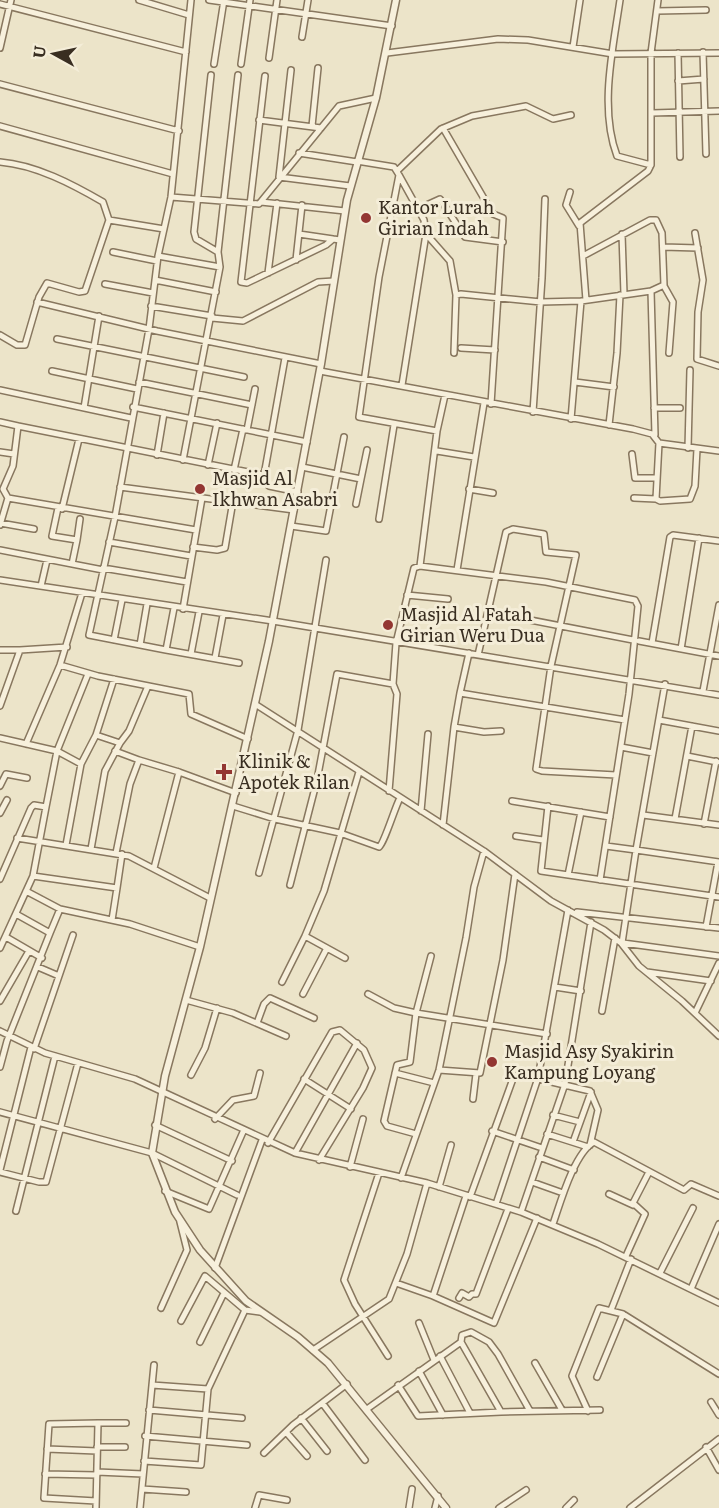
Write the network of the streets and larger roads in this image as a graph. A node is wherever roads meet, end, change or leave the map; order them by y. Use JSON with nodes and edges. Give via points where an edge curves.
{"nodes":[{"id":1,"x":139,"y":0,"type":"edge"},
{"id":2,"x":191,"y":0,"type":"edge"},
{"id":3,"x":209,"y":0,"type":"edge"},
{"id":4,"x":277,"y":0,"type":"edge"},
{"id":5,"x":308,"y":0,"type":"edge"},
{"id":6,"x":396,"y":0,"type":"edge"},
{"id":7,"x":580,"y":0,"type":"edge"},
{"id":8,"x":620,"y":0,"type":"edge"},
{"id":9,"x":658,"y":0,"type":"edge"},
{"id":10,"x":224,"y":1,"type":"edge"},
{"id":11,"x":10,"y":3,"type":"edge"},
{"id":12,"x":250,"y":3,"type":"edge"},
{"id":13,"x":0,"y":4,"type":"edge"},
{"id":14,"x":706,"y":10,"type":"dead end"},
{"id":15,"x":275,"y":11,"type":"junction"},
{"id":16,"x":657,"y":11,"type":"junction"},
{"id":17,"x":305,"y":14,"type":"junction"},
{"id":18,"x":189,"y":15,"type":"junction"},
{"id":19,"x":392,"y":26,"type":"junction"},
{"id":20,"x":302,"y":38,"type":"dead end"},
{"id":21,"x":1,"y":44,"type":"edge"},
{"id":22,"x":573,"y":47,"type":"junction"},
{"id":23,"x":186,"y":52,"type":"junction"},
{"id":24,"x":703,"y":52,"type":"junction"},
{"id":25,"x":387,"y":53,"type":"junction"},
{"id":26,"x":651,"y":53,"type":"junction"},
{"id":27,"x":678,"y":53,"type":"junction"},
{"id":28,"x":719,"y":53,"type":"edge"},
{"id":29,"x":612,"y":54,"type":"junction"},
{"id":30,"x":269,"y":58,"type":"dead end"},
{"id":31,"x":214,"y":64,"type":"dead end"},
{"id":32,"x":241,"y":64,"type":"dead end"},
{"id":33,"x":318,"y":68,"type":"dead end"},
{"id":34,"x":291,"y":70,"type":"dead end"},
{"id":35,"x":211,"y":75,"type":"dead end"},
{"id":36,"x":238,"y":75,"type":"dead end"},
{"id":37,"x":265,"y":76,"type":"dead end"},
{"id":38,"x":704,"y":79,"type":"junction"},
{"id":39,"x":678,"y":81,"type":"junction"},
{"id":40,"x":0,"y":84,"type":"edge"},
{"id":41,"x":376,"y":98,"type":"junction"},
{"id":42,"x":706,"y":111,"type":"junction"},
{"id":43,"x":719,"y":111,"type":"edge"},
{"id":44,"x":680,"y":112,"type":"junction"},
{"id":45,"x":652,"y":113,"type":"junction"},
{"id":46,"x":570,"y":115,"type":"dead end"},
{"id":47,"x":259,"y":120,"type":"junction"},
{"id":48,"x":285,"y":123,"type":"junction"},
{"id":49,"x":0,"y":126,"type":"edge"},
{"id":50,"x":312,"y":126,"type":"junction"},
{"id":51,"x":321,"y":128,"type":"junction"},
{"id":52,"x":443,"y":128,"type":"junction"},
{"id":53,"x":179,"y":131,"type":"junction"},
{"id":54,"x":299,"y":153,"type":"junction"},
{"id":55,"x":706,"y":154,"type":"dead end"},
{"id":56,"x":680,"y":157,"type":"dead end"},
{"id":57,"x":0,"y":162,"type":"edge"},
{"id":58,"x":357,"y":162,"type":"junction"},
{"id":59,"x":651,"y":165,"type":"junction"},
{"id":60,"x":398,"y":173,"type":"junction"},
{"id":61,"x":173,"y":174,"type":"junction"},
{"id":62,"x":279,"y":177,"type":"junction"},
{"id":63,"x":350,"y":186,"type":"junction"},
{"id":64,"x":570,"y":192,"type":"dead end"},
{"id":65,"x":171,"y":197,"type":"junction"},
{"id":66,"x":545,"y":199,"type":"dead end"},
{"id":67,"x":197,"y":200,"type":"junction"},
{"id":68,"x":223,"y":202,"type":"junction"},
{"id":69,"x":261,"y":202,"type":"junction"},
{"id":70,"x":277,"y":203,"type":"junction"},
{"id":71,"x":249,"y":204,"type":"junction"},
{"id":72,"x":302,"y":206,"type":"junction"},
{"id":73,"x":418,"y":209,"type":"junction"},
{"id":74,"x":345,"y":211,"type":"junction"},
{"id":75,"x":109,"y":220,"type":"junction"},
{"id":76,"x":579,"y":226,"type":"junction"},
{"id":77,"x":164,"y":230,"type":"junction"},
{"id":78,"x":299,"y":234,"type":"junction"},
{"id":79,"x":426,"y":234,"type":"junction"},
{"id":80,"x":622,"y":234,"type":"junction"},
{"id":81,"x":695,"y":234,"type":"dead end"},
{"id":82,"x":336,"y":239,"type":"junction"},
{"id":83,"x":503,"y":242,"type":"junction"},
{"id":84,"x":663,"y":247,"type":"junction"},
{"id":85,"x":698,"y":248,"type":"junction"},
{"id":86,"x":113,"y":252,"type":"dead end"},
{"id":87,"x":218,"y":252,"type":"junction"},
{"id":88,"x":583,"y":255,"type":"junction"},
{"id":89,"x":158,"y":259,"type":"junction"},
{"id":90,"x":296,"y":260,"type":"junction"},
{"id":91,"x":220,"y":267,"type":"junction"},
{"id":92,"x":268,"y":273,"type":"junction"},
{"id":93,"x":155,"y":280,"type":"junction"},
{"id":94,"x":334,"y":281,"type":"junction"},
{"id":95,"x":105,"y":284,"type":"dead end"},
{"id":96,"x":663,"y":286,"type":"junction"},
{"id":97,"x":651,"y":291,"type":"junction"},
{"id":98,"x":216,"y":292,"type":"junction"},
{"id":99,"x":153,"y":293,"type":"junction"},
{"id":100,"x":622,"y":294,"type":"junction"},
{"id":101,"x":456,"y":295,"type":"junction"},
{"id":102,"x":500,"y":297,"type":"junction"},
{"id":103,"x":583,"y":301,"type":"junction"},
{"id":104,"x":37,"y":302,"type":"junction"},
{"id":105,"x":541,"y":302,"type":"junction"},
{"id":106,"x":152,"y":306,"type":"junction"},
{"id":107,"x":99,"y":316,"type":"junction"},
{"id":108,"x":212,"y":317,"type":"junction"},
{"id":109,"x":149,"y":329,"type":"junction"},
{"id":110,"x":0,"y":335,"type":"edge"},
{"id":111,"x":57,"y":339,"type":"dead end"},
{"id":112,"x":208,"y":342,"type":"junction"},
{"id":113,"x":94,"y":347,"type":"junction"},
{"id":114,"x":460,"y":348,"type":"dead end"},
{"id":115,"x":495,"y":350,"type":"junction"},
{"id":116,"x":454,"y":353,"type":"dead end"},
{"id":117,"x":669,"y":353,"type":"dead end"},
{"id":118,"x":144,"y":357,"type":"junction"},
{"id":119,"x":285,"y":358,"type":"junction"},
{"id":120,"x":719,"y":366,"type":"edge"},
{"id":121,"x":321,"y":368,"type":"junction"},
{"id":122,"x":202,"y":369,"type":"junction"},
{"id":123,"x":52,"y":370,"type":"dead end"},
{"id":124,"x":690,"y":370,"type":"dead end"},
{"id":125,"x":244,"y":377,"type":"dead end"},
{"id":126,"x":89,"y":378,"type":"junction"},
{"id":127,"x":364,"y":378,"type":"junction"},
{"id":128,"x":575,"y":382,"type":"junction"},
{"id":129,"x":402,"y":385,"type":"junction"},
{"id":130,"x":138,"y":386,"type":"junction"},
{"id":131,"x":614,"y":387,"type":"junction"},
{"id":132,"x":255,"y":389,"type":"dead end"},
{"id":133,"x":0,"y":390,"type":"edge"},
{"id":134,"x":197,"y":394,"type":"junction"},
{"id":135,"x":445,"y":395,"type":"junction"},
{"id":136,"x":484,"y":403,"type":"junction"},
{"id":137,"x":491,"y":404,"type":"junction"},
{"id":138,"x":252,"y":405,"type":"junction"},
{"id":139,"x":133,"y":407,"type":"junction"},
{"id":140,"x":84,"y":408,"type":"junction"},
{"id":141,"x":654,"y":408,"type":"junction"},
{"id":142,"x":680,"y":408,"type":"dead end"},
{"id":143,"x":533,"y":412,"type":"junction"},
{"id":144,"x":164,"y":413,"type":"junction"},
{"id":145,"x":131,"y":418,"type":"junction"},
{"id":146,"x":192,"y":418,"type":"junction"},
{"id":147,"x":572,"y":419,"type":"junction"},
{"id":148,"x":0,"y":422,"type":"edge"},
{"id":149,"x":217,"y":423,"type":"junction"},
{"id":150,"x":394,"y":425,"type":"junction"},
{"id":151,"x":609,"y":425,"type":"junction"},
{"id":152,"x":18,"y":426,"type":"junction"},
{"id":153,"x":245,"y":429,"type":"junction"},
{"id":154,"x":437,"y":431,"type":"junction"},
{"id":155,"x":271,"y":435,"type":"junction"},
{"id":156,"x":655,"y":435,"type":"junction"},
{"id":157,"x":344,"y":437,"type":"dead end"},
{"id":158,"x":79,"y":439,"type":"junction"},
{"id":159,"x":307,"y":442,"type":"junction"},
{"id":160,"x":659,"y":443,"type":"junction"},
{"id":161,"x":688,"y":448,"type":"junction"},
{"id":162,"x":697,"y":449,"type":"junction"},
{"id":163,"x":126,"y":450,"type":"junction"},
{"id":164,"x":367,"y":450,"type":"dead end"},
{"id":165,"x":436,"y":451,"type":"junction"},
{"id":166,"x":719,"y":451,"type":"edge"},
{"id":167,"x":0,"y":452,"type":"edge"},
{"id":168,"x":14,"y":454,"type":"junction"},
{"id":169,"x":632,"y":454,"type":"dead end"},
{"id":170,"x":157,"y":455,"type":"junction"},
{"id":171,"x":474,"y":457,"type":"junction"},
{"id":172,"x":183,"y":460,"type":"junction"},
{"id":173,"x":208,"y":465,"type":"junction"},
{"id":174,"x":302,"y":467,"type":"junction"},
{"id":175,"x":234,"y":470,"type":"junction"},
{"id":176,"x":337,"y":474,"type":"junction"},
{"id":177,"x":263,"y":475,"type":"junction"},
{"id":178,"x":656,"y":478,"type":"junction"},
{"id":179,"x":361,"y":479,"type":"junction"},
{"id":180,"x":120,"y":487,"type":"junction"},
{"id":181,"x":2,"y":488,"type":"edge"},
{"id":182,"x":469,"y":489,"type":"junction"},
{"id":183,"x":298,"y":492,"type":"junction"},
{"id":184,"x":493,"y":493,"type":"dead end"},
{"id":185,"x":8,"y":498,"type":"junction"},
{"id":186,"x":202,"y":498,"type":"junction"},
{"id":187,"x":634,"y":498,"type":"dead end"},
{"id":188,"x":656,"y":499,"type":"junction"},
{"id":189,"x":233,"y":501,"type":"junction"},
{"id":190,"x":356,"y":504,"type":"dead end"},
{"id":191,"x":60,"y":508,"type":"junction"},
{"id":192,"x":294,"y":510,"type":"junction"},
{"id":193,"x":1,"y":516,"type":"edge"},
{"id":194,"x":115,"y":517,"type":"junction"},
{"id":195,"x":80,"y":519,"type":"dead end"},
{"id":196,"x":379,"y":519,"type":"dead end"},
{"id":197,"x":0,"y":524,"type":"edge"},
{"id":198,"x":291,"y":526,"type":"junction"},
{"id":199,"x":34,"y":529,"type":"dead end"},
{"id":200,"x":196,"y":530,"type":"junction"},
{"id":201,"x":699,"y":538,"type":"junction"},
{"id":202,"x":76,"y":540,"type":"junction"},
{"id":203,"x":719,"y":541,"type":"edge"},
{"id":204,"x":109,"y":542,"type":"junction"},
{"id":205,"x":193,"y":547,"type":"junction"},
{"id":206,"x":0,"y":550,"type":"edge"},
{"id":207,"x":191,"y":556,"type":"junction"},
{"id":208,"x":47,"y":560,"type":"junction"},
{"id":209,"x":326,"y":560,"type":"dead end"},
{"id":210,"x":72,"y":564,"type":"junction"},
{"id":211,"x":420,"y":566,"type":"junction"},
{"id":212,"x":103,"y":569,"type":"junction"},
{"id":213,"x":457,"y":570,"type":"junction"},
{"id":214,"x":496,"y":575,"type":"junction"},
{"id":215,"x":0,"y":580,"type":"edge"},
{"id":216,"x":187,"y":582,"type":"junction"},
{"id":217,"x":41,"y":586,"type":"junction"},
{"id":218,"x":570,"y":587,"type":"junction"},
{"id":219,"x":82,"y":593,"type":"junction"},
{"id":220,"x":98,"y":595,"type":"junction"},
{"id":221,"x":407,"y":595,"type":"junction"},
{"id":222,"x":448,"y":599,"type":"dead end"},
{"id":223,"x":122,"y":600,"type":"junction"},
{"id":224,"x":147,"y":604,"type":"junction"},
{"id":225,"x":719,"y":605,"type":"edge"},
{"id":226,"x":174,"y":608,"type":"junction"},
{"id":227,"x":183,"y":609,"type":"junction"},
{"id":228,"x":199,"y":612,"type":"junction"},
{"id":229,"x":489,"y":612,"type":"junction"},
{"id":230,"x":223,"y":615,"type":"junction"},
{"id":231,"x":273,"y":621,"type":"junction"},
{"id":232,"x":561,"y":626,"type":"junction"},
{"id":233,"x":315,"y":629,"type":"junction"},
{"id":234,"x":114,"y":640,"type":"junction"},
{"id":235,"x":636,"y":641,"type":"junction"},
{"id":236,"x":396,"y":642,"type":"junction"},
{"id":237,"x":652,"y":643,"type":"junction"},
{"id":238,"x":140,"y":645,"type":"junction"},
{"id":239,"x":67,"y":647,"type":"junction"},
{"id":240,"x":681,"y":648,"type":"junction"},
{"id":241,"x":0,"y":650,"type":"edge"},
{"id":242,"x":20,"y":650,"type":"junction"},
{"id":243,"x":166,"y":650,"type":"junction"},
{"id":244,"x":469,"y":653,"type":"junction"},
{"id":245,"x":191,"y":654,"type":"junction"},
{"id":246,"x":710,"y":654,"type":"junction"},
{"id":247,"x":478,"y":655,"type":"junction"},
{"id":248,"x":719,"y":656,"type":"edge"},
{"id":249,"x":215,"y":658,"type":"junction"},
{"id":250,"x":239,"y":663,"type":"dead end"},
{"id":251,"x":60,"y":665,"type":"junction"},
{"id":252,"x":551,"y":666,"type":"junction"},
{"id":253,"x":88,"y":674,"type":"junction"},
{"id":254,"x":114,"y":679,"type":"junction"},
{"id":255,"x":630,"y":679,"type":"junction"},
{"id":256,"x":393,"y":684,"type":"junction"},
{"id":257,"x":665,"y":684,"type":"junction"},
{"id":258,"x":148,"y":686,"type":"junction"},
{"id":259,"x":703,"y":691,"type":"junction"},
{"id":260,"x":460,"y":693,"type":"junction"},
{"id":261,"x":719,"y":694,"type":"edge"},
{"id":262,"x":255,"y":704,"type":"junction"},
{"id":263,"x":0,"y":706,"type":"edge"},
{"id":264,"x":545,"y":706,"type":"junction"},
{"id":265,"x":625,"y":720,"type":"junction"},
{"id":266,"x":659,"y":720,"type":"junction"},
{"id":267,"x":692,"y":726,"type":"junction"},
{"id":268,"x":454,"y":727,"type":"junction"},
{"id":269,"x":298,"y":730,"type":"junction"},
{"id":270,"x":501,"y":731,"type":"dead end"},
{"id":271,"x":719,"y":731,"type":"edge"},
{"id":272,"x":428,"y":734,"type":"dead end"},
{"id":273,"x":96,"y":735,"type":"junction"},
{"id":274,"x":0,"y":738,"type":"edge"},
{"id":275,"x":248,"y":739,"type":"junction"},
{"id":276,"x":120,"y":743,"type":"junction"},
{"id":277,"x":26,"y":744,"type":"junction"},
{"id":278,"x":621,"y":747,"type":"junction"},
{"id":279,"x":323,"y":750,"type":"junction"},
{"id":280,"x":57,"y":751,"type":"junction"},
{"id":281,"x":115,"y":751,"type":"junction"},
{"id":282,"x":653,"y":753,"type":"junction"},
{"id":283,"x":687,"y":756,"type":"junction"},
{"id":284,"x":139,"y":760,"type":"junction"},
{"id":285,"x":717,"y":762,"type":"edge"},
{"id":286,"x":81,"y":764,"type":"junction"},
{"id":287,"x":179,"y":772,"type":"junction"},
{"id":288,"x":360,"y":772,"type":"junction"},
{"id":289,"x":616,"y":775,"type":"junction"},
{"id":290,"x":27,"y":778,"type":"dead end"},
{"id":291,"x":0,"y":786,"type":"edge"},
{"id":292,"x":711,"y":789,"type":"junction"},
{"id":293,"x":389,"y":791,"type":"junction"},
{"id":294,"x":719,"y":791,"type":"edge"},
{"id":295,"x":237,"y":793,"type":"junction"},
{"id":296,"x":400,"y":798,"type":"junction"},
{"id":297,"x":7,"y":800,"type":"dead end"},
{"id":298,"x":512,"y":801,"type":"dead end"},
{"id":299,"x":233,"y":806,"type":"junction"},
{"id":300,"x":548,"y":806,"type":"junction"},
{"id":301,"x":46,"y":807,"type":"junction"},
{"id":302,"x":421,"y":811,"type":"junction"},
{"id":303,"x":581,"y":812,"type":"junction"},
{"id":304,"x":0,"y":813,"type":"edge"},
{"id":305,"x":643,"y":814,"type":"junction"},
{"id":306,"x":610,"y":817,"type":"junction"},
{"id":307,"x":275,"y":819,"type":"junction"},
{"id":308,"x":675,"y":819,"type":"junction"},
{"id":309,"x":704,"y":824,"type":"junction"},
{"id":310,"x":306,"y":825,"type":"junction"},
{"id":311,"x":443,"y":825,"type":"junction"},
{"id":312,"x":719,"y":825,"type":"edge"},
{"id":313,"x":340,"y":833,"type":"junction"},
{"id":314,"x":516,"y":836,"type":"dead end"},
{"id":315,"x":17,"y":838,"type":"junction"},
{"id":316,"x":543,"y":840,"type":"junction"},
{"id":317,"x":40,"y":841,"type":"junction"},
{"id":318,"x":66,"y":844,"type":"junction"},
{"id":319,"x":606,"y":846,"type":"junction"},
{"id":320,"x":91,"y":849,"type":"junction"},
{"id":321,"x":636,"y":850,"type":"junction"},
{"id":322,"x":484,"y":851,"type":"junction"},
{"id":323,"x":119,"y":854,"type":"junction"},
{"id":324,"x":718,"y":862,"type":"edge"},
{"id":325,"x":3,"y":863,"type":"edge"},
{"id":326,"x":154,"y":868,"type":"junction"},
{"id":327,"x":259,"y":873,"type":"dead end"},
{"id":328,"x":515,"y":874,"type":"junction"},
{"id":329,"x":568,"y":875,"type":"junction"},
{"id":330,"x":33,"y":876,"type":"junction"},
{"id":331,"x":0,"y":879,"type":"edge"},
{"id":332,"x":600,"y":880,"type":"junction"},
{"id":333,"x":290,"y":885,"type":"dead end"},
{"id":334,"x":631,"y":885,"type":"junction"},
{"id":335,"x":117,"y":888,"type":"junction"},
{"id":336,"x":26,"y":891,"type":"junction"},
{"id":337,"x":716,"y":897,"type":"edge"},
{"id":338,"x":210,"y":898,"type":"junction"},
{"id":339,"x":60,"y":909,"type":"junction"},
{"id":340,"x":570,"y":911,"type":"junction"},
{"id":341,"x":16,"y":914,"type":"junction"},
{"id":342,"x":627,"y":918,"type":"junction"},
{"id":343,"x":112,"y":920,"type":"junction"},
{"id":344,"x":591,"y":922,"type":"junction"},
{"id":345,"x":706,"y":927,"type":"junction"},
{"id":346,"x":719,"y":928,"type":"edge"},
{"id":347,"x":50,"y":933,"type":"junction"},
{"id":348,"x":73,"y":935,"type":"dead end"},
{"id":349,"x":305,"y":936,"type":"junction"},
{"id":350,"x":6,"y":937,"type":"junction"},
{"id":351,"x":615,"y":938,"type":"junction"},
{"id":352,"x":622,"y":943,"type":"junction"},
{"id":353,"x":200,"y":947,"type":"junction"},
{"id":354,"x":0,"y":948,"type":"edge"},
{"id":355,"x":327,"y":948,"type":"junction"},
{"id":356,"x":29,"y":951,"type":"junction"},
{"id":357,"x":431,"y":956,"type":"dead end"},
{"id":358,"x":719,"y":956,"type":"edge"},
{"id":359,"x":42,"y":958,"type":"junction"},
{"id":360,"x":345,"y":958,"type":"dead end"},
{"id":361,"x":719,"y":963,"type":"edge"},
{"id":362,"x":38,"y":967,"type":"junction"},
{"id":363,"x":645,"y":972,"type":"junction"},
{"id":364,"x":59,"y":976,"type":"junction"},
{"id":365,"x":711,"y":981,"type":"junction"},
{"id":366,"x":282,"y":982,"type":"dead end"},
{"id":367,"x":555,"y":987,"type":"junction"},
{"id":368,"x":581,"y":992,"type":"junction"},
{"id":369,"x":303,"y":994,"type":"dead end"},
{"id":370,"x":368,"y":994,"type":"dead end"},
{"id":371,"x":186,"y":1000,"type":"junction"},
{"id":372,"x":0,"y":1001,"type":"edge"},
{"id":373,"x":217,"y":1008,"type":"junction"},
{"id":374,"x":602,"y":1011,"type":"dead end"},
{"id":375,"x":416,"y":1013,"type":"junction"},
{"id":376,"x":695,"y":1013,"type":"junction"},
{"id":377,"x":314,"y":1018,"type":"dead end"},
{"id":378,"x":451,"y":1018,"type":"junction"},
{"id":379,"x":257,"y":1023,"type":"junction"},
{"id":380,"x":491,"y":1024,"type":"junction"},
{"id":381,"x":0,"y":1031,"type":"edge"},
{"id":382,"x":547,"y":1034,"type":"junction"},
{"id":383,"x":10,"y":1036,"type":"junction"},
{"id":384,"x":286,"y":1036,"type":"dead end"},
{"id":385,"x":719,"y":1036,"type":"edge"},
{"id":386,"x":357,"y":1044,"type":"junction"},
{"id":387,"x":33,"y":1048,"type":"junction"},
{"id":388,"x":55,"y":1056,"type":"junction"},
{"id":389,"x":78,"y":1063,"type":"junction"},
{"id":390,"x":0,"y":1067,"type":"edge"},
{"id":391,"x":439,"y":1070,"type":"junction"},
{"id":392,"x":260,"y":1072,"type":"dead end"},
{"id":393,"x":395,"y":1073,"type":"junction"},
{"id":394,"x":476,"y":1074,"type":"junction"},
{"id":395,"x":191,"y":1075,"type":"dead end"},
{"id":396,"x":538,"y":1078,"type":"junction"},
{"id":397,"x":304,"y":1079,"type":"junction"},
{"id":398,"x":434,"y":1083,"type":"junction"},
{"id":399,"x":565,"y":1084,"type":"junction"},
{"id":400,"x":161,"y":1091,"type":"junction"},
{"id":401,"x":591,"y":1092,"type":"junction"},
{"id":402,"x":326,"y":1094,"type":"junction"},
{"id":403,"x":473,"y":1099,"type":"dead end"},
{"id":404,"x":351,"y":1109,"type":"junction"},
{"id":405,"x":0,"y":1112,"type":"edge"},
{"id":406,"x":553,"y":1115,"type":"junction"},
{"id":407,"x":13,"y":1116,"type":"junction"},
{"id":408,"x":215,"y":1119,"type":"junction"},
{"id":409,"x":363,"y":1119,"type":"dead end"},
{"id":410,"x":38,"y":1122,"type":"junction"},
{"id":411,"x":580,"y":1122,"type":"junction"},
{"id":412,"x":155,"y":1125,"type":"junction"},
{"id":413,"x":60,"y":1129,"type":"junction"},
{"id":414,"x":492,"y":1131,"type":"junction"},
{"id":415,"x":243,"y":1132,"type":"junction"},
{"id":416,"x":417,"y":1134,"type":"junction"},
{"id":417,"x":547,"y":1134,"type":"junction"},
{"id":418,"x":517,"y":1140,"type":"junction"},
{"id":419,"x":265,"y":1141,"type":"junction"},
{"id":420,"x":573,"y":1142,"type":"junction"},
{"id":421,"x":452,"y":1145,"type":"dead end"},
{"id":422,"x":589,"y":1146,"type":"junction"},
{"id":423,"x":542,"y":1148,"type":"junction"},
{"id":424,"x":152,"y":1153,"type":"junction"},
{"id":425,"x":295,"y":1154,"type":"junction"},
{"id":426,"x":539,"y":1157,"type":"junction"},
{"id":427,"x":319,"y":1160,"type":"junction"},
{"id":428,"x":232,"y":1161,"type":"junction"},
{"id":429,"x":350,"y":1167,"type":"junction"},
{"id":430,"x":574,"y":1170,"type":"junction"},
{"id":431,"x":0,"y":1171,"type":"edge"},
{"id":432,"x":649,"y":1172,"type":"junction"},
{"id":433,"x":379,"y":1173,"type":"junction"},
{"id":434,"x":401,"y":1178,"type":"junction"},
{"id":435,"x":23,"y":1179,"type":"junction"},
{"id":436,"x":532,"y":1182,"type":"junction"},
{"id":437,"x":428,"y":1184,"type":"junction"},
{"id":438,"x":221,"y":1186,"type":"junction"},
{"id":439,"x":439,"y":1187,"type":"junction"},
{"id":440,"x":165,"y":1191,"type":"junction"},
{"id":441,"x":563,"y":1193,"type":"junction"},
{"id":442,"x":609,"y":1194,"type":"dead end"},
{"id":443,"x":237,"y":1195,"type":"dead end"},
{"id":444,"x":468,"y":1196,"type":"junction"},
{"id":445,"x":719,"y":1196,"type":"edge"},
{"id":446,"x":496,"y":1204,"type":"junction"},
{"id":447,"x":633,"y":1205,"type":"junction"},
{"id":448,"x":693,"y":1208,"type":"dead end"},
{"id":449,"x":508,"y":1209,"type":"junction"},
{"id":450,"x":16,"y":1210,"type":"dead end"},
{"id":451,"x":521,"y":1212,"type":"junction"},
{"id":452,"x":537,"y":1218,"type":"junction"},
{"id":453,"x":180,"y":1222,"type":"junction"},
{"id":454,"x":553,"y":1224,"type":"junction"},
{"id":455,"x":719,"y":1224,"type":"edge"},
{"id":456,"x":628,"y":1258,"type":"junction"},
{"id":457,"x":214,"y":1268,"type":"junction"},
{"id":458,"x":660,"y":1273,"type":"junction"},
{"id":459,"x":396,"y":1283,"type":"junction"},
{"id":460,"x":691,"y":1289,"type":"junction"},
{"id":461,"x":224,"y":1293,"type":"junction"},
{"id":462,"x":433,"y":1296,"type":"junction"},
{"id":463,"x":459,"y":1298,"type":"dead end"},
{"id":464,"x":719,"y":1302,"type":"edge"},
{"id":465,"x":161,"y":1308,"type":"dead end"},
{"id":466,"x":245,"y":1310,"type":"junction"},
{"id":467,"x":611,"y":1310,"type":"junction"},
{"id":468,"x":264,"y":1314,"type":"junction"},
{"id":469,"x":623,"y":1314,"type":"junction"},
{"id":470,"x":363,"y":1317,"type":"junction"},
{"id":471,"x":181,"y":1321,"type":"dead end"},
{"id":472,"x":419,"y":1323,"type":"dead end"},
{"id":473,"x":200,"y":1342,"type":"dead end"},
{"id":474,"x":461,"y":1342,"type":"junction"},
{"id":475,"x":313,"y":1350,"type":"junction"},
{"id":476,"x":388,"y":1356,"type":"dead end"},
{"id":477,"x":440,"y":1356,"type":"junction"},
{"id":478,"x":434,"y":1360,"type":"junction"},
{"id":479,"x":535,"y":1363,"type":"dead end"},
{"id":480,"x":154,"y":1365,"type":"dead end"},
{"id":481,"x":419,"y":1371,"type":"junction"},
{"id":482,"x":719,"y":1374,"type":"edge"},
{"id":483,"x":597,"y":1377,"type":"dead end"},
{"id":484,"x":346,"y":1384,"type":"junction"},
{"id":485,"x":152,"y":1385,"type":"junction"},
{"id":486,"x":398,"y":1385,"type":"junction"},
{"id":487,"x":208,"y":1389,"type":"junction"},
{"id":488,"x":711,"y":1402,"type":"dead end"},
{"id":489,"x":323,"y":1404,"type":"junction"},
{"id":490,"x":367,"y":1409,"type":"junction"},
{"id":491,"x":149,"y":1410,"type":"junction"},
{"id":492,"x":562,"y":1410,"type":"junction"},
{"id":493,"x":600,"y":1410,"type":"dead end"},
{"id":494,"x":530,"y":1411,"type":"junction"},
{"id":495,"x":588,"y":1411,"type":"junction"},
{"id":496,"x":501,"y":1412,"type":"junction"},
{"id":497,"x":206,"y":1413,"type":"junction"},
{"id":498,"x":470,"y":1413,"type":"junction"},
{"id":499,"x":443,"y":1415,"type":"junction"},
{"id":500,"x":719,"y":1415,"type":"edge"},
{"id":501,"x":242,"y":1418,"type":"dead end"},
{"id":502,"x":301,"y":1418,"type":"junction"},
{"id":503,"x":98,"y":1423,"type":"junction"},
{"id":504,"x":126,"y":1423,"type":"dead end"},
{"id":505,"x":286,"y":1432,"type":"junction"},
{"id":506,"x":145,"y":1436,"type":"junction"},
{"id":507,"x":719,"y":1439,"type":"edge"},
{"id":508,"x":203,"y":1441,"type":"junction"},
{"id":509,"x":248,"y":1445,"type":"dead end"},
{"id":510,"x":125,"y":1447,"type":"dead end"},
{"id":511,"x":706,"y":1447,"type":"junction"},
{"id":512,"x":47,"y":1449,"type":"junction"},
{"id":513,"x":97,"y":1449,"type":"junction"},
{"id":514,"x":327,"y":1451,"type":"dead end"},
{"id":515,"x":264,"y":1453,"type":"dead end"},
{"id":516,"x":307,"y":1456,"type":"dead end"},
{"id":517,"x":365,"y":1460,"type":"dead end"},
{"id":518,"x":144,"y":1461,"type":"junction"},
{"id":519,"x":719,"y":1470,"type":"edge"},
{"id":520,"x":45,"y":1474,"type":"junction"},
{"id":521,"x":97,"y":1474,"type":"junction"},
{"id":522,"x":143,"y":1474,"type":"junction"},
{"id":523,"x":142,"y":1489,"type":"junction"},
{"id":524,"x":412,"y":1489,"type":"dead end"},
{"id":525,"x":526,"y":1490,"type":"dead end"},
{"id":526,"x":186,"y":1492,"type":"dead end"},
{"id":527,"x":438,"y":1496,"type":"junction"},
{"id":528,"x":288,"y":1500,"type":"dead end"},
{"id":529,"x":574,"y":1500,"type":"dead end"},
{"id":530,"x":638,"y":1501,"type":"junction"},
{"id":531,"x":96,"y":1505,"type":"edge"},
{"id":532,"x":140,"y":1508,"type":"edge"},
{"id":533,"x":255,"y":1508,"type":"edge"},
{"id":534,"x":409,"y":1508,"type":"edge"},
{"id":535,"x":435,"y":1508,"type":"edge"},
{"id":536,"x":446,"y":1508,"type":"edge"},
{"id":537,"x":499,"y":1508,"type":"edge"},
{"id":538,"x":566,"y":1508,"type":"edge"},
{"id":539,"x":630,"y":1508,"type":"edge"},
{"id":540,"x":644,"y":1508,"type":"edge"}],
"edges":[{"from":1,"to":18,"type":"street"},
{"from":2,"to":18,"type":"street"},
{"from":3,"to":10,"type":"street"},
{"from":4,"to":15,"type":"street"},
{"from":5,"to":17,"type":"street"},
{"from":6,"to":19,"type":"street"},
{"from":7,"to":22,"type":"street"},
{"from":8,"to":29,"type":"street"},
{"from":9,"to":16,"type":"street"},
{"from":10,"to":12,"type":"street"},
{"from":10,"to":31,"type":"street"},
{"from":11,"to":13,"type":"street"},
{"from":11,"to":21,"type":"street"},
{"from":11,"to":23,"type":"street"},
{"from":12,"to":15,"type":"street"},
{"from":12,"to":32,"type":"street"},
{"from":14,"to":16,"type":"street"},
{"from":15,"to":17,"type":"street"},
{"from":15,"to":30,"type":"street"},
{"from":16,"to":26,"type":"street"},
{"from":17,"to":19,"type":"street"},
{"from":17,"to":20,"type":"street"},
{"from":18,"to":23,"type":"street"},
{"from":19,"to":25,"type":"street"},
{"from":22,"to":25,"type":"street","via":[[498,39]]},
{"from":22,"to":29,"type":"street"},
{"from":23,"to":53,"type":"street"},
{"from":24,"to":27,"type":"street"},
{"from":24,"to":28,"type":"street"},
{"from":24,"to":38,"type":"street"},
{"from":25,"to":41,"type":"street"},
{"from":26,"to":27,"type":"street"},
{"from":26,"to":29,"type":"street"},
{"from":26,"to":45,"type":"street"},
{"from":27,"to":39,"type":"street"},
{"from":29,"to":59,"type":"street","via":[[610,115],[615,152],[619,157]]},
{"from":33,"to":50,"type":"street"},
{"from":34,"to":48,"type":"street"},
{"from":35,"to":67,"type":"street"},
{"from":36,"to":68,"type":"street"},
{"from":37,"to":47,"type":"street"},
{"from":38,"to":39,"type":"street"},
{"from":38,"to":42,"type":"street"},
{"from":39,"to":44,"type":"street"},
{"from":40,"to":53,"type":"street"},
{"from":41,"to":51,"type":"street","via":[[341,104]]},
{"from":41,"to":58,"type":"street"},
{"from":42,"to":43,"type":"street"},
{"from":42,"to":44,"type":"street"},
{"from":42,"to":55,"type":"street"},
{"from":44,"to":45,"type":"street"},
{"from":44,"to":56,"type":"street"},
{"from":45,"to":59,"type":"street"},
{"from":46,"to":52,"type":"street","via":[[553,119],[518,106],[472,116]]},
{"from":47,"to":48,"type":"street"},
{"from":47,"to":71,"type":"street"},
{"from":48,"to":50,"type":"street"},
{"from":48,"to":62,"type":"street"},
{"from":49,"to":61,"type":"street"},
{"from":50,"to":51,"type":"street"},
{"from":51,"to":54,"type":"street"},
{"from":52,"to":60,"type":"street"},
{"from":52,"to":83,"type":"street","via":[[493,214],[503,218]]},
{"from":53,"to":61,"type":"street"},
{"from":54,"to":58,"type":"street"},
{"from":54,"to":62,"type":"street"},
{"from":57,"to":75,"type":"street","via":[[43,173],[84,190],[103,201]]},
{"from":58,"to":60,"type":"street","via":[[390,166]]},
{"from":58,"to":63,"type":"street"},
{"from":59,"to":76,"type":"street"},
{"from":60,"to":73,"type":"street"},
{"from":60,"to":127,"type":"street"},
{"from":61,"to":65,"type":"street"},
{"from":62,"to":63,"type":"street"},
{"from":62,"to":69,"type":"street"},
{"from":63,"to":74,"type":"street"},
{"from":64,"to":76,"type":"street","via":[[567,205]]},
{"from":65,"to":67,"type":"street"},
{"from":65,"to":77,"type":"street"},
{"from":66,"to":105,"type":"street"},
{"from":67,"to":68,"type":"street"},
{"from":67,"to":87,"type":"street","via":[[195,238]]},
{"from":68,"to":71,"type":"street"},
{"from":68,"to":87,"type":"street"},
{"from":69,"to":70,"type":"street"},
{"from":69,"to":71,"type":"street"},
{"from":70,"to":72,"type":"street"},
{"from":70,"to":92,"type":"street"},
{"from":71,"to":92,"type":"street","via":[[241,282]]},
{"from":72,"to":74,"type":"street"},
{"from":72,"to":78,"type":"street"},
{"from":73,"to":79,"type":"street"},
{"from":73,"to":83,"type":"street","via":[[440,199],[465,237]]},
{"from":74,"to":82,"type":"street"},
{"from":75,"to":77,"type":"street"},
{"from":75,"to":104,"type":"street","via":[[85,291],[47,283]]},
{"from":76,"to":88,"type":"street"},
{"from":77,"to":89,"type":"street"},
{"from":78,"to":82,"type":"street"},
{"from":78,"to":90,"type":"street"},
{"from":79,"to":101,"type":"street","via":[[450,261]]},
{"from":79,"to":129,"type":"street"},
{"from":80,"to":84,"type":"street","via":[[656,220]]},
{"from":80,"to":88,"type":"street"},
{"from":80,"to":100,"type":"street"},
{"from":81,"to":85,"type":"street"},
{"from":82,"to":90,"type":"street"},
{"from":82,"to":94,"type":"street"},
{"from":83,"to":102,"type":"street"},
{"from":84,"to":85,"type":"street"},
{"from":84,"to":96,"type":"street"},
{"from":85,"to":120,"type":"street","via":[[703,280],[697,359]]},
{"from":86,"to":89,"type":"street"},
{"from":87,"to":91,"type":"street"},
{"from":88,"to":103,"type":"street"},
{"from":89,"to":91,"type":"street"},
{"from":89,"to":93,"type":"street"},
{"from":90,"to":92,"type":"street"},
{"from":91,"to":98,"type":"street"},
{"from":93,"to":98,"type":"street"},
{"from":93,"to":99,"type":"street"},
{"from":94,"to":108,"type":"street","via":[[318,282],[243,321]]},
{"from":94,"to":121,"type":"street"},
{"from":95,"to":99,"type":"street"},
{"from":96,"to":97,"type":"street"},
{"from":96,"to":117,"type":"street","via":[[673,303]]},
{"from":97,"to":100,"type":"street"},
{"from":97,"to":141,"type":"street"},
{"from":98,"to":108,"type":"street"},
{"from":99,"to":106,"type":"street"},
{"from":100,"to":103,"type":"street"},
{"from":100,"to":131,"type":"street"},
{"from":101,"to":102,"type":"street"},
{"from":101,"to":116,"type":"street"},
{"from":102,"to":105,"type":"street"},
{"from":102,"to":115,"type":"street"},
{"from":103,"to":105,"type":"street"},
{"from":103,"to":128,"type":"street"},
{"from":104,"to":107,"type":"street"},
{"from":104,"to":110,"type":"street","via":[[25,345]]},
{"from":105,"to":143,"type":"street"},
{"from":106,"to":108,"type":"street"},
{"from":106,"to":109,"type":"street"},
{"from":107,"to":109,"type":"street"},
{"from":107,"to":113,"type":"street"},
{"from":108,"to":112,"type":"street"},
{"from":109,"to":112,"type":"street"},
{"from":109,"to":118,"type":"street"},
{"from":111,"to":113,"type":"street"},
{"from":112,"to":119,"type":"street"},
{"from":112,"to":122,"type":"street"},
{"from":113,"to":118,"type":"street"},
{"from":113,"to":126,"type":"street"},
{"from":114,"to":115,"type":"street"},
{"from":115,"to":137,"type":"street"},
{"from":118,"to":122,"type":"street"},
{"from":118,"to":130,"type":"street"},
{"from":119,"to":121,"type":"street"},
{"from":119,"to":155,"type":"street"},
{"from":121,"to":127,"type":"street"},
{"from":121,"to":159,"type":"street"},
{"from":122,"to":125,"type":"street"},
{"from":122,"to":134,"type":"street"},
{"from":123,"to":126,"type":"street"},
{"from":124,"to":161,"type":"street"},
{"from":126,"to":130,"type":"street"},
{"from":126,"to":140,"type":"street"},
{"from":127,"to":129,"type":"street"},
{"from":127,"to":150,"type":"street","via":[[359,417]]},
{"from":128,"to":131,"type":"street"},
{"from":128,"to":147,"type":"street"},
{"from":129,"to":135,"type":"street"},
{"from":130,"to":134,"type":"street"},
{"from":130,"to":139,"type":"street"},
{"from":131,"to":151,"type":"street"},
{"from":132,"to":138,"type":"street"},
{"from":133,"to":140,"type":"street"},
{"from":134,"to":138,"type":"street"},
{"from":134,"to":146,"type":"street"},
{"from":135,"to":136,"type":"street"},
{"from":135,"to":154,"type":"street"},
{"from":136,"to":137,"type":"street"},
{"from":136,"to":171,"type":"street"},
{"from":137,"to":143,"type":"street"},
{"from":138,"to":153,"type":"street"},
{"from":139,"to":144,"type":"street"},
{"from":139,"to":145,"type":"street"},
{"from":140,"to":145,"type":"street"},
{"from":141,"to":142,"type":"street"},
{"from":141,"to":156,"type":"street"},
{"from":143,"to":147,"type":"street"},
{"from":144,"to":146,"type":"street"},
{"from":144,"to":170,"type":"street"},
{"from":145,"to":163,"type":"street"},
{"from":146,"to":149,"type":"street"},
{"from":146,"to":172,"type":"street"},
{"from":147,"to":151,"type":"street"},
{"from":148,"to":152,"type":"street"},
{"from":149,"to":153,"type":"street"},
{"from":149,"to":173,"type":"street"},
{"from":150,"to":154,"type":"street"},
{"from":150,"to":196,"type":"street"},
{"from":151,"to":156,"type":"street"},
{"from":152,"to":158,"type":"street"},
{"from":152,"to":168,"type":"street"},
{"from":153,"to":155,"type":"street"},
{"from":153,"to":175,"type":"street"},
{"from":154,"to":165,"type":"street"},
{"from":155,"to":159,"type":"street"},
{"from":155,"to":177,"type":"street"},
{"from":156,"to":160,"type":"street"},
{"from":157,"to":176,"type":"street"},
{"from":158,"to":163,"type":"street"},
{"from":158,"to":191,"type":"street"},
{"from":159,"to":174,"type":"street"},
{"from":160,"to":161,"type":"street"},
{"from":160,"to":178,"type":"street"},
{"from":161,"to":162,"type":"street"},
{"from":162,"to":166,"type":"street"},
{"from":162,"to":188,"type":"street","via":[[695,486],[690,499]]},
{"from":163,"to":170,"type":"street"},
{"from":163,"to":180,"type":"street"},
{"from":164,"to":179,"type":"street"},
{"from":165,"to":171,"type":"street"},
{"from":165,"to":211,"type":"street"},
{"from":167,"to":168,"type":"street"},
{"from":168,"to":181,"type":"street","via":[[10,475]]},
{"from":169,"to":178,"type":"street","via":[[636,478]]},
{"from":170,"to":172,"type":"street"},
{"from":171,"to":182,"type":"street"},
{"from":172,"to":173,"type":"street"},
{"from":173,"to":175,"type":"street"},
{"from":174,"to":176,"type":"street"},
{"from":174,"to":183,"type":"street"},
{"from":175,"to":177,"type":"street"},
{"from":176,"to":179,"type":"street"},
{"from":176,"to":198,"type":"street","via":[[326,531]]},
{"from":177,"to":183,"type":"street","via":[[265,484]]},
{"from":178,"to":188,"type":"street"},
{"from":179,"to":190,"type":"street"},
{"from":180,"to":186,"type":"street"},
{"from":180,"to":194,"type":"street"},
{"from":181,"to":185,"type":"street"},
{"from":182,"to":184,"type":"street"},
{"from":182,"to":213,"type":"street"},
{"from":183,"to":192,"type":"street"},
{"from":185,"to":191,"type":"street"},
{"from":185,"to":193,"type":"street"},
{"from":186,"to":189,"type":"street"},
{"from":186,"to":200,"type":"street"},
{"from":187,"to":188,"type":"street"},
{"from":189,"to":192,"type":"street"},
{"from":189,"to":205,"type":"street","via":[[225,548]]},
{"from":191,"to":194,"type":"street"},
{"from":191,"to":202,"type":"street","via":[[52,536]]},
{"from":192,"to":198,"type":"street"},
{"from":193,"to":197,"type":"street"},
{"from":194,"to":200,"type":"street"},
{"from":194,"to":204,"type":"street"},
{"from":195,"to":202,"type":"street"},
{"from":197,"to":199,"type":"street"},
{"from":198,"to":231,"type":"street"},
{"from":200,"to":205,"type":"street"},
{"from":201,"to":203,"type":"street"},
{"from":201,"to":237,"type":"street","via":[[670,537]]},
{"from":201,"to":240,"type":"street"},
{"from":202,"to":210,"type":"street"},
{"from":204,"to":207,"type":"street"},
{"from":204,"to":212,"type":"street"},
{"from":205,"to":207,"type":"street"},
{"from":206,"to":208,"type":"street"},
{"from":207,"to":216,"type":"street"},
{"from":208,"to":210,"type":"street"},
{"from":208,"to":217,"type":"street"},
{"from":209,"to":233,"type":"street"},
{"from":210,"to":212,"type":"street"},
{"from":211,"to":213,"type":"street"},
{"from":211,"to":221,"type":"street","via":[[414,568]]},
{"from":212,"to":216,"type":"street"},
{"from":212,"to":220,"type":"street"},
{"from":213,"to":214,"type":"street"},
{"from":214,"to":218,"type":"street"},
{"from":214,"to":218,"type":"street","via":[[506,532],[513,529],[542,534],[546,538],[546,552],[577,556]]},
{"from":214,"to":229,"type":"street"},
{"from":215,"to":217,"type":"street"},
{"from":216,"to":227,"type":"street"},
{"from":217,"to":219,"type":"street"},
{"from":218,"to":232,"type":"street"},
{"from":218,"to":235,"type":"street","via":[[635,600]]},
{"from":219,"to":220,"type":"street"},
{"from":219,"to":239,"type":"street"},
{"from":220,"to":223,"type":"street"},
{"from":220,"to":234,"type":"street","via":[[89,635]]},
{"from":221,"to":222,"type":"street"},
{"from":221,"to":236,"type":"street"},
{"from":223,"to":224,"type":"street"},
{"from":223,"to":234,"type":"street"},
{"from":224,"to":226,"type":"street"},
{"from":224,"to":238,"type":"street"},
{"from":225,"to":246,"type":"street"},
{"from":226,"to":227,"type":"street"},
{"from":226,"to":243,"type":"street"},
{"from":227,"to":228,"type":"street"},
{"from":228,"to":230,"type":"street"},
{"from":228,"to":245,"type":"street"},
{"from":229,"to":232,"type":"street"},
{"from":229,"to":247,"type":"street"},
{"from":230,"to":231,"type":"street"},
{"from":230,"to":249,"type":"street"},
{"from":231,"to":233,"type":"street"},
{"from":231,"to":262,"type":"street"},
{"from":232,"to":235,"type":"street"},
{"from":232,"to":252,"type":"street"},
{"from":233,"to":236,"type":"street"},
{"from":233,"to":269,"type":"street"},
{"from":234,"to":238,"type":"street"},
{"from":235,"to":237,"type":"street"},
{"from":235,"to":255,"type":"street"},
{"from":236,"to":244,"type":"street"},
{"from":236,"to":256,"type":"street"},
{"from":237,"to":240,"type":"street"},
{"from":238,"to":243,"type":"street"},
{"from":239,"to":242,"type":"street"},
{"from":239,"to":251,"type":"street"},
{"from":240,"to":246,"type":"street"},
{"from":241,"to":242,"type":"street"},
{"from":242,"to":263,"type":"street"},
{"from":243,"to":245,"type":"street"},
{"from":244,"to":247,"type":"street"},
{"from":244,"to":260,"type":"street"},
{"from":245,"to":249,"type":"street"},
{"from":246,"to":248,"type":"street"},
{"from":246,"to":259,"type":"street"},
{"from":247,"to":252,"type":"street"},
{"from":249,"to":250,"type":"street"},
{"from":251,"to":253,"type":"street"},
{"from":251,"to":277,"type":"street"},
{"from":252,"to":255,"type":"street"},
{"from":252,"to":264,"type":"street"},
{"from":253,"to":254,"type":"street"},
{"from":253,"to":280,"type":"street"},
{"from":254,"to":258,"type":"street"},
{"from":254,"to":273,"type":"street"},
{"from":255,"to":257,"type":"street"},
{"from":255,"to":265,"type":"street"},
{"from":256,"to":279,"type":"street","via":[[337,674]]},
{"from":256,"to":293,"type":"street","via":[[397,694]]},
{"from":257,"to":259,"type":"street"},
{"from":257,"to":266,"type":"street"},
{"from":258,"to":275,"type":"street","via":[[189,694],[191,714]]},
{"from":258,"to":276,"type":"street"},
{"from":259,"to":261,"type":"street"},
{"from":260,"to":264,"type":"street"},
{"from":260,"to":268,"type":"street"},
{"from":262,"to":269,"type":"street"},
{"from":262,"to":275,"type":"street"},
{"from":264,"to":265,"type":"street"},
{"from":264,"to":289,"type":"street","via":[[538,771]]},
{"from":265,"to":278,"type":"street"},
{"from":266,"to":267,"type":"street"},
{"from":266,"to":282,"type":"street"},
{"from":267,"to":271,"type":"street"},
{"from":267,"to":283,"type":"street"},
{"from":268,"to":270,"type":"street"},
{"from":268,"to":311,"type":"street"},
{"from":269,"to":279,"type":"street"},
{"from":269,"to":307,"type":"street"},
{"from":272,"to":302,"type":"street"},
{"from":273,"to":276,"type":"street"},
{"from":273,"to":286,"type":"street"},
{"from":274,"to":277,"type":"street"},
{"from":275,"to":295,"type":"street"},
{"from":276,"to":281,"type":"street"},
{"from":277,"to":280,"type":"street"},
{"from":278,"to":282,"type":"street"},
{"from":278,"to":289,"type":"street"},
{"from":279,"to":288,"type":"street"},
{"from":279,"to":310,"type":"street"},
{"from":280,"to":286,"type":"street"},
{"from":280,"to":301,"type":"street"},
{"from":281,"to":284,"type":"street"},
{"from":281,"to":320,"type":"street","via":[[103,779]]},
{"from":282,"to":305,"type":"street"},
{"from":283,"to":285,"type":"street"},
{"from":283,"to":308,"type":"street"},
{"from":284,"to":287,"type":"street"},
{"from":284,"to":323,"type":"street","via":[[129,784]]},
{"from":285,"to":292,"type":"street"},
{"from":286,"to":318,"type":"street"},
{"from":287,"to":295,"type":"street"},
{"from":287,"to":326,"type":"street"},
{"from":288,"to":293,"type":"street"},
{"from":288,"to":313,"type":"street"},
{"from":289,"to":306,"type":"street"},
{"from":290,"to":291,"type":"street","via":[[6,774]]},
{"from":292,"to":294,"type":"street"},
{"from":292,"to":309,"type":"street"},
{"from":293,"to":296,"type":"street"},
{"from":295,"to":299,"type":"street"},
{"from":296,"to":302,"type":"street"},
{"from":296,"to":313,"type":"street","via":[[381,847]]},
{"from":297,"to":304,"type":"street"},
{"from":298,"to":300,"type":"street"},
{"from":299,"to":307,"type":"street"},
{"from":299,"to":338,"type":"street"},
{"from":300,"to":303,"type":"street"},
{"from":300,"to":316,"type":"street"},
{"from":301,"to":315,"type":"street","via":[[32,806]]},
{"from":301,"to":317,"type":"street"},
{"from":302,"to":311,"type":"street"},
{"from":303,"to":306,"type":"street"},
{"from":303,"to":329,"type":"street"},
{"from":305,"to":308,"type":"street"},
{"from":305,"to":321,"type":"street"},
{"from":306,"to":319,"type":"street"},
{"from":307,"to":310,"type":"street"},
{"from":307,"to":327,"type":"street"},
{"from":308,"to":309,"type":"street"},
{"from":309,"to":312,"type":"street"},
{"from":310,"to":313,"type":"street"},
{"from":310,"to":333,"type":"street"},
{"from":311,"to":322,"type":"street"},
{"from":313,"to":349,"type":"street","via":[[324,891]]},
{"from":314,"to":316,"type":"street"},
{"from":315,"to":317,"type":"street"},
{"from":315,"to":325,"type":"street"},
{"from":316,"to":329,"type":"street","via":[[540,870]]},
{"from":317,"to":318,"type":"street"},
{"from":317,"to":330,"type":"street"},
{"from":318,"to":320,"type":"street"},
{"from":319,"to":321,"type":"street"},
{"from":319,"to":332,"type":"street"},
{"from":320,"to":323,"type":"street"},
{"from":321,"to":324,"type":"street"},
{"from":321,"to":334,"type":"street"},
{"from":322,"to":328,"type":"street"},
{"from":322,"to":378,"type":"street"},
{"from":323,"to":326,"type":"street"},
{"from":323,"to":335,"type":"street"},
{"from":324,"to":337,"type":"street"},
{"from":325,"to":331,"type":"street"},
{"from":326,"to":338,"type":"street"},
{"from":328,"to":340,"type":"street"},
{"from":328,"to":380,"type":"street"},
{"from":329,"to":332,"type":"street"},
{"from":330,"to":335,"type":"street"},
{"from":330,"to":336,"type":"street"},
{"from":332,"to":334,"type":"street"},
{"from":334,"to":337,"type":"street"},
{"from":334,"to":342,"type":"street"},
{"from":335,"to":343,"type":"street"},
{"from":336,"to":339,"type":"street"},
{"from":336,"to":341,"type":"street"},
{"from":337,"to":345,"type":"street"},
{"from":338,"to":353,"type":"street"},
{"from":339,"to":343,"type":"street"},
{"from":339,"to":347,"type":"street"},
{"from":340,"to":342,"type":"street"},
{"from":340,"to":344,"type":"street"},
{"from":340,"to":367,"type":"street"},
{"from":341,"to":347,"type":"street"},
{"from":341,"to":350,"type":"street"},
{"from":342,"to":345,"type":"street"},
{"from":342,"to":352,"type":"street"},
{"from":343,"to":353,"type":"street"},
{"from":344,"to":351,"type":"street"},
{"from":344,"to":368,"type":"street"},
{"from":345,"to":346,"type":"street"},
{"from":347,"to":359,"type":"street"},
{"from":348,"to":364,"type":"street"},
{"from":349,"to":355,"type":"street"},
{"from":349,"to":366,"type":"street"},
{"from":350,"to":354,"type":"street"},
{"from":350,"to":356,"type":"street"},
{"from":351,"to":352,"type":"street"},
{"from":351,"to":374,"type":"street"},
{"from":352,"to":358,"type":"street"},
{"from":352,"to":363,"type":"street"},
{"from":353,"to":371,"type":"street"},
{"from":355,"to":360,"type":"street"},
{"from":355,"to":369,"type":"street"},
{"from":356,"to":359,"type":"street"},
{"from":356,"to":372,"type":"street"},
{"from":357,"to":375,"type":"street"},
{"from":359,"to":362,"type":"street"},
{"from":361,"to":365,"type":"street"},
{"from":362,"to":364,"type":"street"},
{"from":362,"to":383,"type":"street"},
{"from":363,"to":365,"type":"street"},
{"from":363,"to":376,"type":"street"},
{"from":364,"to":387,"type":"street"},
{"from":365,"to":376,"type":"street"},
{"from":367,"to":368,"type":"street"},
{"from":367,"to":382,"type":"street"},
{"from":368,"to":399,"type":"street"},
{"from":370,"to":375,"type":"street","via":[[394,1008]]},
{"from":371,"to":373,"type":"street"},
{"from":371,"to":400,"type":"street"},
{"from":373,"to":379,"type":"street"},
{"from":373,"to":395,"type":"street","via":[[205,1048]]},
{"from":375,"to":378,"type":"street"},
{"from":375,"to":393,"type":"street","via":[[410,1062],[398,1063]]},
{"from":376,"to":385,"type":"street"},
{"from":377,"to":379,"type":"street","via":[[270,998]]},
{"from":378,"to":380,"type":"street"},
{"from":378,"to":391,"type":"street"},
{"from":379,"to":384,"type":"street"},
{"from":380,"to":382,"type":"street"},
{"from":380,"to":394,"type":"street","via":[[482,1068]]},
{"from":381,"to":383,"type":"street"},
{"from":382,"to":396,"type":"street"},
{"from":383,"to":387,"type":"street"},
{"from":383,"to":390,"type":"street"},
{"from":386,"to":397,"type":"street","via":[[340,1030],[333,1030]]},
{"from":386,"to":402,"type":"street"},
{"from":386,"to":404,"type":"street","via":[[372,1068]]},
{"from":387,"to":388,"type":"street"},
{"from":387,"to":407,"type":"street"},
{"from":388,"to":389,"type":"street"},
{"from":388,"to":410,"type":"street"},
{"from":389,"to":400,"type":"street","via":[[135,1079]]},
{"from":389,"to":413,"type":"street"},
{"from":391,"to":394,"type":"street"},
{"from":391,"to":398,"type":"street"},
{"from":392,"to":408,"type":"street","via":[[254,1096],[234,1100]]},
{"from":393,"to":398,"type":"street"},
{"from":393,"to":416,"type":"street","via":[[384,1124]]},
{"from":394,"to":403,"type":"street"},
{"from":396,"to":399,"type":"street"},
{"from":396,"to":414,"type":"street","via":[[517,1075],[510,1079]]},
{"from":396,"to":418,"type":"street"},
{"from":397,"to":402,"type":"street"},
{"from":397,"to":419,"type":"street"},
{"from":398,"to":416,"type":"street"},
{"from":399,"to":401,"type":"street"},
{"from":399,"to":406,"type":"street"},
{"from":400,"to":408,"type":"street"},
{"from":400,"to":412,"type":"street"},
{"from":401,"to":411,"type":"street"},
{"from":401,"to":422,"type":"street","via":[[598,1110]]},
{"from":402,"to":404,"type":"street"},
{"from":402,"to":425,"type":"street"},
{"from":404,"to":427,"type":"street"},
{"from":405,"to":407,"type":"street"},
{"from":406,"to":411,"type":"street"},
{"from":406,"to":417,"type":"street"},
{"from":407,"to":410,"type":"street"},
{"from":407,"to":431,"type":"street"},
{"from":408,"to":415,"type":"street"},
{"from":409,"to":429,"type":"street"},
{"from":410,"to":413,"type":"street"},
{"from":410,"to":435,"type":"street"},
{"from":411,"to":420,"type":"street"},
{"from":412,"to":424,"type":"street"},
{"from":412,"to":428,"type":"street"},
{"from":413,"to":424,"type":"street"},
{"from":413,"to":435,"type":"street","via":[[46,1182]]},
{"from":414,"to":418,"type":"street"},
{"from":414,"to":444,"type":"street"},
{"from":415,"to":419,"type":"street"},
{"from":415,"to":428,"type":"street"},
{"from":416,"to":434,"type":"street"},
{"from":417,"to":420,"type":"street"},
{"from":417,"to":423,"type":"street"},
{"from":418,"to":423,"type":"street"},
{"from":418,"to":446,"type":"street"},
{"from":419,"to":425,"type":"street"},
{"from":419,"to":457,"type":"street"},
{"from":420,"to":422,"type":"street"},
{"from":421,"to":439,"type":"street"},
{"from":422,"to":430,"type":"street"},
{"from":422,"to":432,"type":"street","via":[[596,1143]]},
{"from":423,"to":426,"type":"street"},
{"from":424,"to":438,"type":"street"},
{"from":424,"to":440,"type":"street"},
{"from":425,"to":427,"type":"street"},
{"from":426,"to":430,"type":"street"},
{"from":426,"to":436,"type":"street"},
{"from":427,"to":429,"type":"street"},
{"from":428,"to":438,"type":"street"},
{"from":429,"to":433,"type":"street"},
{"from":430,"to":441,"type":"street"},
{"from":431,"to":435,"type":"street"},
{"from":432,"to":445,"type":"street","via":[[684,1190],[692,1184]]},
{"from":432,"to":447,"type":"street"},
{"from":433,"to":434,"type":"street"},
{"from":433,"to":470,"type":"street","via":[[344,1276]]},
{"from":434,"to":437,"type":"street"},
{"from":435,"to":450,"type":"street"},
{"from":436,"to":441,"type":"street"},
{"from":436,"to":451,"type":"street"},
{"from":437,"to":439,"type":"street"},
{"from":437,"to":459,"type":"street"},
{"from":438,"to":440,"type":"street","via":[[208,1209]]},
{"from":438,"to":443,"type":"street"},
{"from":439,"to":444,"type":"street"},
{"from":440,"to":453,"type":"street"},
{"from":441,"to":454,"type":"street"},
{"from":442,"to":447,"type":"street"},
{"from":444,"to":446,"type":"street"},
{"from":444,"to":462,"type":"street"},
{"from":446,"to":449,"type":"street"},
{"from":447,"to":456,"type":"street","via":[[645,1214]]},
{"from":448,"to":458,"type":"street"},
{"from":449,"to":451,"type":"street"},
{"from":449,"to":463,"type":"street","via":[[480,1287],[476,1294],[469,1297],[462,1293]]},
{"from":451,"to":452,"type":"street"},
{"from":452,"to":454,"type":"street"},
{"from":452,"to":462,"type":"street","via":[[496,1323]]},
{"from":453,"to":457,"type":"street"},
{"from":453,"to":465,"type":"street","via":[[187,1250]]},
{"from":454,"to":456,"type":"street"},
{"from":455,"to":460,"type":"street"},
{"from":456,"to":458,"type":"street"},
{"from":456,"to":467,"type":"street"},
{"from":457,"to":468,"type":"street"},
{"from":458,"to":460,"type":"street"},
{"from":459,"to":462,"type":"street"},
{"from":459,"to":470,"type":"street","via":[[386,1302]]},
{"from":460,"to":464,"type":"street"},
{"from":461,"to":466,"type":"street"},
{"from":461,"to":471,"type":"street","via":[[205,1276]]},
{"from":461,"to":473,"type":"street"},
{"from":466,"to":468,"type":"street"},
{"from":466,"to":487,"type":"street"},
{"from":467,"to":469,"type":"street"},
{"from":467,"to":495,"type":"street","via":[[598,1310],[572,1376]]},
{"from":468,"to":475,"type":"street"},
{"from":469,"to":482,"type":"street"},
{"from":469,"to":483,"type":"street"},
{"from":470,"to":475,"type":"street"},
{"from":470,"to":476,"type":"street"},
{"from":472,"to":478,"type":"street"},
{"from":474,"to":477,"type":"street"},
{"from":474,"to":494,"type":"street","via":[[462,1335],[471,1332],[489,1342]]},
{"from":474,"to":496,"type":"street"},
{"from":475,"to":484,"type":"street"},
{"from":477,"to":478,"type":"street"},
{"from":477,"to":498,"type":"street"},
{"from":478,"to":481,"type":"street"},
{"from":479,"to":492,"type":"street"},
{"from":480,"to":485,"type":"street"},
{"from":481,"to":486,"type":"street"},
{"from":481,"to":499,"type":"street"},
{"from":484,"to":489,"type":"street"},
{"from":484,"to":490,"type":"street"},
{"from":485,"to":487,"type":"street"},
{"from":485,"to":491,"type":"street"},
{"from":486,"to":490,"type":"street"},
{"from":486,"to":499,"type":"street","via":[[418,1416]]},
{"from":487,"to":497,"type":"street"},
{"from":488,"to":500,"type":"street"},
{"from":489,"to":502,"type":"street"},
{"from":489,"to":517,"type":"street"},
{"from":490,"to":527,"type":"street"},
{"from":491,"to":497,"type":"street"},
{"from":491,"to":506,"type":"street"},
{"from":492,"to":494,"type":"street"},
{"from":492,"to":495,"type":"street"},
{"from":493,"to":495,"type":"street"},
{"from":494,"to":496,"type":"street"},
{"from":496,"to":498,"type":"street"},
{"from":497,"to":501,"type":"street"},
{"from":497,"to":508,"type":"street"},
{"from":498,"to":499,"type":"street"},
{"from":502,"to":505,"type":"street"},
{"from":502,"to":514,"type":"street"},
{"from":503,"to":504,"type":"street"},
{"from":503,"to":512,"type":"street","via":[[49,1424]]},
{"from":503,"to":513,"type":"street"},
{"from":505,"to":515,"type":"street"},
{"from":505,"to":516,"type":"street"},
{"from":506,"to":508,"type":"street"},
{"from":506,"to":518,"type":"street"},
{"from":507,"to":511,"type":"street"},
{"from":508,"to":509,"type":"street"},
{"from":508,"to":518,"type":"street","via":[[200,1465]]},
{"from":510,"to":513,"type":"street"},
{"from":511,"to":519,"type":"street"},
{"from":511,"to":530,"type":"street"},
{"from":512,"to":513,"type":"street"},
{"from":512,"to":520,"type":"street"},
{"from":513,"to":521,"type":"street"},
{"from":518,"to":522,"type":"street"},
{"from":520,"to":521,"type":"street"},
{"from":520,"to":531,"type":"street","via":[[45,1499]]},
{"from":521,"to":522,"type":"street"},
{"from":521,"to":531,"type":"street"},
{"from":522,"to":523,"type":"street"},
{"from":523,"to":526,"type":"street"},
{"from":523,"to":532,"type":"street"},
{"from":524,"to":534,"type":"street"},
{"from":525,"to":537,"type":"street"},
{"from":527,"to":535,"type":"street"},
{"from":527,"to":536,"type":"street"},
{"from":528,"to":533,"type":"street","via":[[260,1495]]},
{"from":529,"to":538,"type":"street"},
{"from":530,"to":539,"type":"street"},
{"from":530,"to":540,"type":"street"}]}
